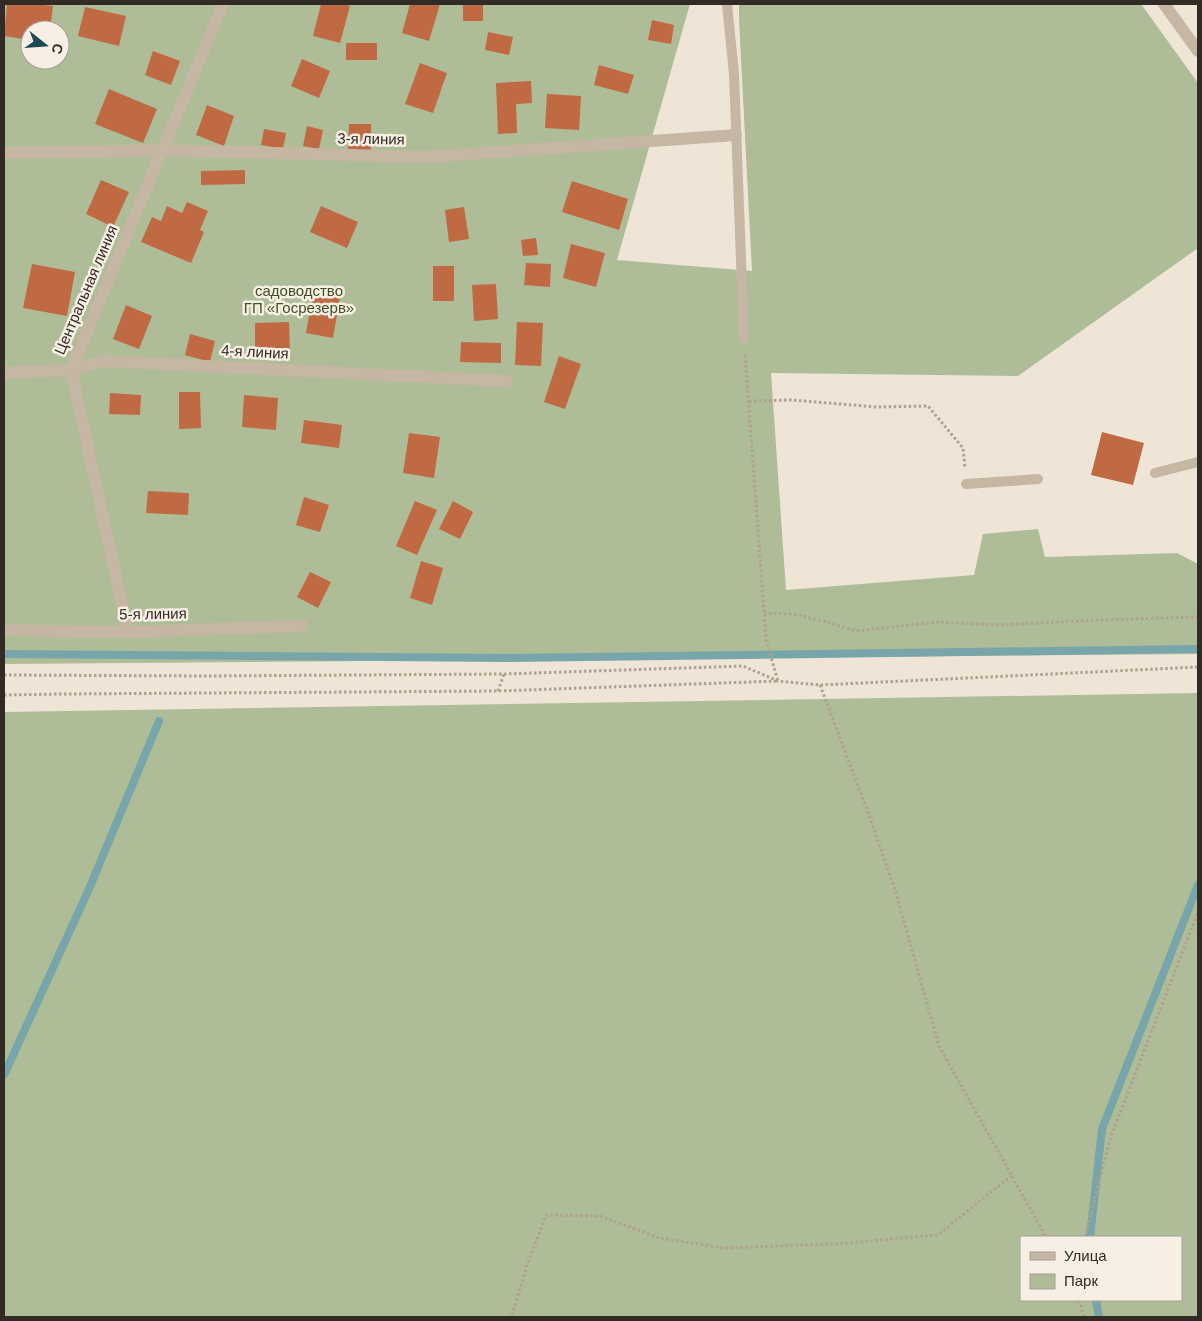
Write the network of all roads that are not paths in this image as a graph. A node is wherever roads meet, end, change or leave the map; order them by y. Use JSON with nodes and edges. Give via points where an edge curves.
{"nodes":[{"id":1,"x":223,"y":4,"type":"edge"},
{"id":2,"x":727,"y":4,"type":"edge"},
{"id":3,"x":1164,"y":4,"type":"edge"},
{"id":4,"x":1198,"y":51,"type":"edge"},
{"id":5,"x":736,"y":135,"type":"junction"},
{"id":6,"x":162,"y":150,"type":"junction"},
{"id":7,"x":4,"y":153,"type":"edge"},
{"id":8,"x":744,"y":339,"type":"road end"},
{"id":9,"x":71,"y":370,"type":"junction"},
{"id":10,"x":4,"y":373,"type":"edge"},
{"id":11,"x":506,"y":381,"type":"dead end"},
{"id":12,"x":1198,"y":462,"type":"edge"},
{"id":13,"x":1155,"y":473,"type":"dead end"},
{"id":14,"x":1038,"y":479,"type":"dead end"},
{"id":15,"x":966,"y":484,"type":"road end"},
{"id":16,"x":302,"y":626,"type":"dead end"},
{"id":17,"x":4,"y":630,"type":"edge"},
{"id":18,"x":128,"y":632,"type":"junction"}],
"edges":[{"from":1,"to":6,"type":"street","name":"Центральная линия"},
{"from":2,"to":5,"type":"lane"},
{"from":3,"to":4,"type":"street"},
{"from":5,"to":6,"type":"street","name":"3-я линия","via":[[426,157]]},
{"from":5,"to":8,"type":"lane"},
{"from":6,"to":7,"type":"street","name":"3-я линия"},
{"from":6,"to":9,"type":"street","name":"Центральная линия"},
{"from":9,"to":10,"type":"street","name":"4-я линия"},
{"from":9,"to":11,"type":"street","name":"4-я линия","via":[[105,361]]},
{"from":9,"to":18,"type":"street","name":"Центральная линия"},
{"from":12,"to":13,"type":"lane"},
{"from":14,"to":15,"type":"lane"},
{"from":16,"to":18,"type":"street","name":"5-я линия"},
{"from":17,"to":18,"type":"street","name":"5-я линия"}]}
